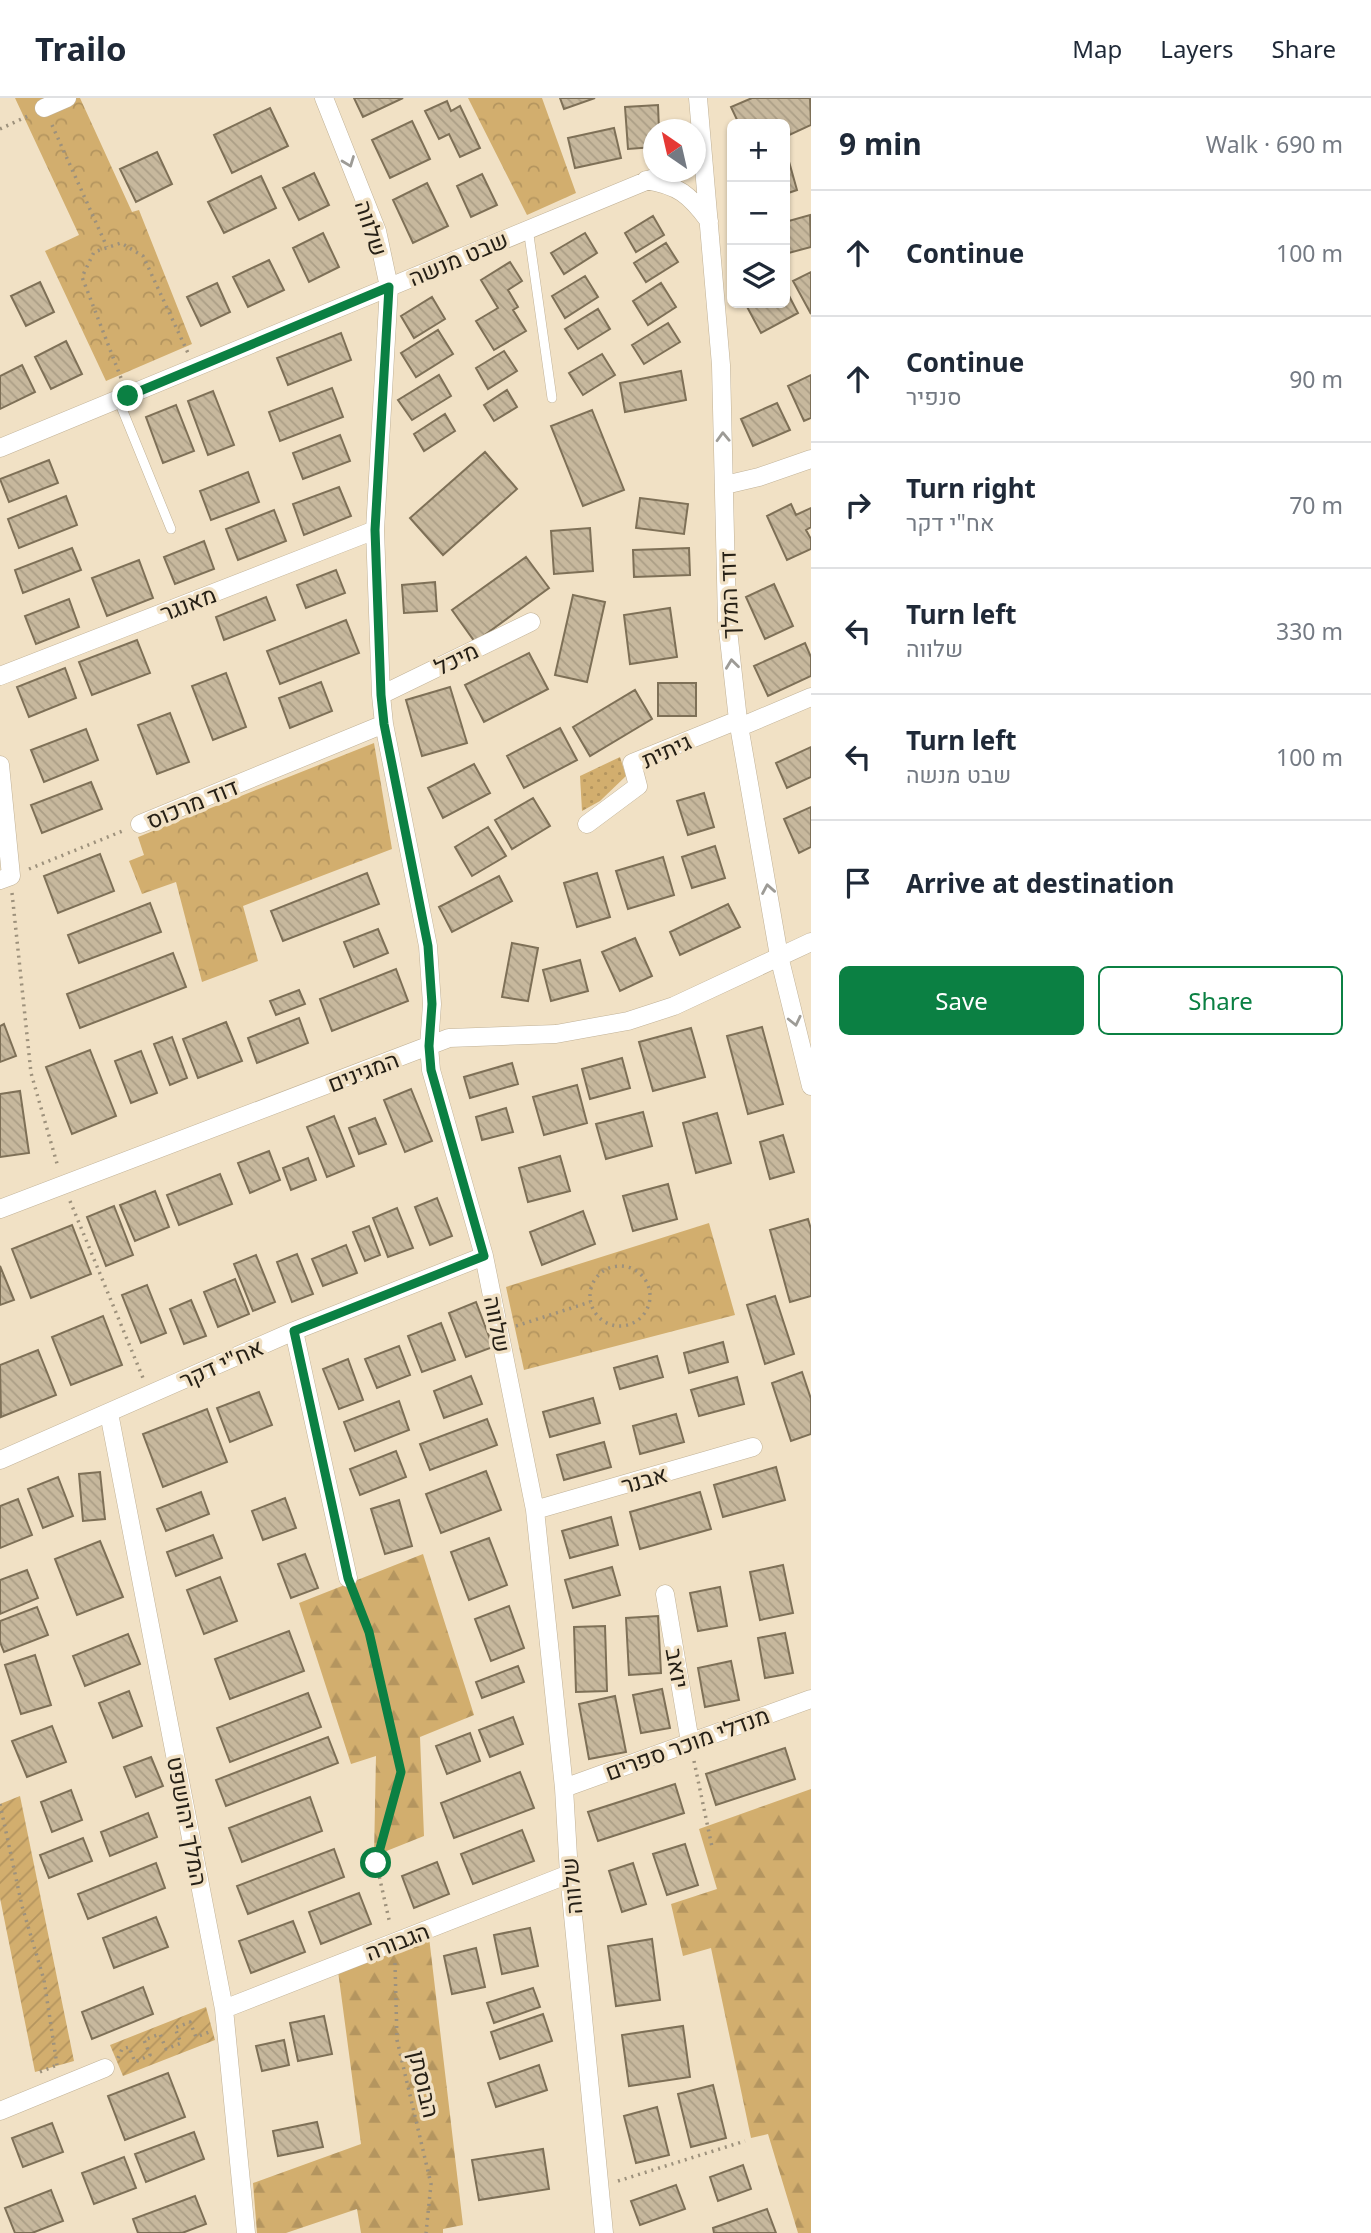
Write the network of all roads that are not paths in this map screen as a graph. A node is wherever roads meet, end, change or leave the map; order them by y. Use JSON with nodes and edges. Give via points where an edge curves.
{"nodes":[{"id":1,"x":67,"y":98,"type":"edge"},
{"id":2,"x":324,"y":98,"type":"edge"},
{"id":3,"x":698,"y":98,"type":"edge"},
{"id":4,"x":43,"y":106,"type":"edge"},
{"id":5,"x":698,"y":119,"type":"edge"},
{"id":6,"x":643,"y":181,"type":"edge"},
{"id":7,"x":657,"y":182,"type":"edge"},
{"id":8,"x":703,"y":182,"type":"edge"},
{"id":9,"x":709,"y":221,"type":"junction"},
{"id":10,"x":528,"y":228,"type":"junction"},
{"id":11,"x":389,"y":287,"type":"junction"},
{"id":12,"x":123,"y":397,"type":"junction"},
{"id":13,"x":552,"y":398,"type":"dead end"},
{"id":14,"x":0,"y":448,"type":"edge"},
{"id":15,"x":811,"y":459,"type":"edge"},
{"id":16,"x":725,"y":485,"type":"junction"},
{"id":17,"x":171,"y":529,"type":"dead end"},
{"id":18,"x":375,"y":530,"type":"junction"},
{"id":19,"x":531,"y":622,"type":"dead end"},
{"id":20,"x":0,"y":676,"type":"edge"},
{"id":21,"x":381,"y":695,"type":"junction"},
{"id":22,"x":811,"y":697,"type":"edge"},
{"id":23,"x":739,"y":723,"type":"junction"},
{"id":24,"x":384,"y":724,"type":"junction"},
{"id":25,"x":0,"y":765,"type":"edge"},
{"id":26,"x":140,"y":824,"type":"road end"},
{"id":27,"x":587,"y":824,"type":"dead end"},
{"id":28,"x":6,"y":878,"type":"edge"},
{"id":29,"x":811,"y":942,"type":"edge"},
{"id":30,"x":779,"y":956,"type":"junction"},
{"id":31,"x":429,"y":1046,"type":"junction"},
{"id":32,"x":811,"y":1086,"type":"edge"},
{"id":33,"x":0,"y":1209,"type":"edge"},
{"id":34,"x":484,"y":1256,"type":"junction"},
{"id":35,"x":294,"y":1331,"type":"junction"},
{"id":36,"x":109,"y":1413,"type":"junction"},
{"id":37,"x":753,"y":1447,"type":"dead end"},
{"id":38,"x":0,"y":1460,"type":"edge"},
{"id":39,"x":535,"y":1510,"type":"junction"},
{"id":40,"x":348,"y":1578,"type":"road end"},
{"id":41,"x":665,"y":1594,"type":"dead end"},
{"id":42,"x":811,"y":1699,"type":"edge"},
{"id":43,"x":690,"y":1742,"type":"junction"},
{"id":44,"x":564,"y":1787,"type":"junction"},
{"id":45,"x":569,"y":1874,"type":"junction"},
{"id":46,"x":224,"y":2009,"type":"junction"},
{"id":47,"x":105,"y":2068,"type":"dead end"},
{"id":48,"x":0,"y":2111,"type":"edge"},
{"id":49,"x":246,"y":2233,"type":"edge"},
{"id":50,"x":604,"y":2233,"type":"edge"}],
"edges":[{"from":1,"to":4,"type":"street"},
{"from":2,"to":11,"type":"street","name":"שלווה","one_way":true,"via":[[377,231]]},
{"from":3,"to":5,"type":"street","name":"דוד המלך"},
{"from":6,"to":10,"type":"street","name":"שבט מנשה"},
{"from":7,"to":9,"type":"street","via":[[682,192]]},
{"from":8,"to":9,"type":"street","name":"דוד המלך"},
{"from":16,"to":9,"type":"street","name":"דוד המלך","one_way":true},
{"from":10,"to":11,"type":"street","name":"שבט מנשה"},
{"from":10,"to":13,"type":"lane","name":"שבט מנשה"},
{"from":11,"to":12,"type":"street","name":"שבט מנשה"},
{"from":11,"to":18,"type":"street","name":"שלווה"},
{"from":12,"to":14,"type":"street","name":"שבט מנשה"},
{"from":12,"to":17,"type":"lane"},
{"from":15,"to":16,"type":"street"},
{"from":23,"to":16,"type":"street","name":"דוד המלך","one_way":true,"via":[[727,621]]},
{"from":18,"to":20,"type":"street","name":"מאנגר"},
{"from":18,"to":21,"type":"street","name":"שלווה"},
{"from":19,"to":21,"type":"street","name":"מיכל"},
{"from":21,"to":24,"type":"street","name":"שלווה"},
{"from":22,"to":23,"type":"street"},
{"from":23,"to":27,"type":"street","name":"גיתית","via":[[632,763],[638,786]]},
{"from":30,"to":23,"type":"street","name":"דוד המלך","one_way":true},
{"from":24,"to":26,"type":"street","name":"דוד מרכוס"},
{"from":24,"to":31,"type":"street","name":"שלווה","via":[[428,946]]},
{"from":25,"to":28,"type":"street"},
{"from":29,"to":30,"type":"street","name":"המגינים"},
{"from":30,"to":31,"type":"street","name":"המגינים","via":[[674,1006],[628,1021],[556,1034],[449,1038]]},
{"from":30,"to":32,"type":"street","name":"דוד המלך","one_way":true},
{"from":31,"to":33,"type":"street","name":"המגינים"},
{"from":31,"to":34,"type":"street","name":"שלווה","via":[[434,1082]]},
{"from":34,"to":35,"type":"street","name":"אח\"י דקר"},
{"from":34,"to":39,"type":"street","name":"שלווה"},
{"from":35,"to":36,"type":"street","name":"אח\"י דקר"},
{"from":35,"to":40,"type":"street"},
{"from":36,"to":38,"type":"street","name":"אח\"י דקר"},
{"from":36,"to":46,"type":"street","name":"המלך יהושפט"},
{"from":37,"to":39,"type":"street","name":"אבנר"},
{"from":39,"to":44,"type":"street","name":"שלווה"},
{"from":41,"to":43,"type":"street","name":"יואב"},
{"from":42,"to":43,"type":"street","name":"מנדלי מוכר ספרים"},
{"from":43,"to":44,"type":"street","name":"מנדלי מוכר ספרים"},
{"from":44,"to":45,"type":"street","name":"שלווה"},
{"from":45,"to":46,"type":"street","name":"הגבורה"},
{"from":45,"to":50,"type":"street","name":"שלווה"},
{"from":46,"to":49,"type":"street","name":"המלך יהושפט"},
{"from":47,"to":48,"type":"street"}]}
